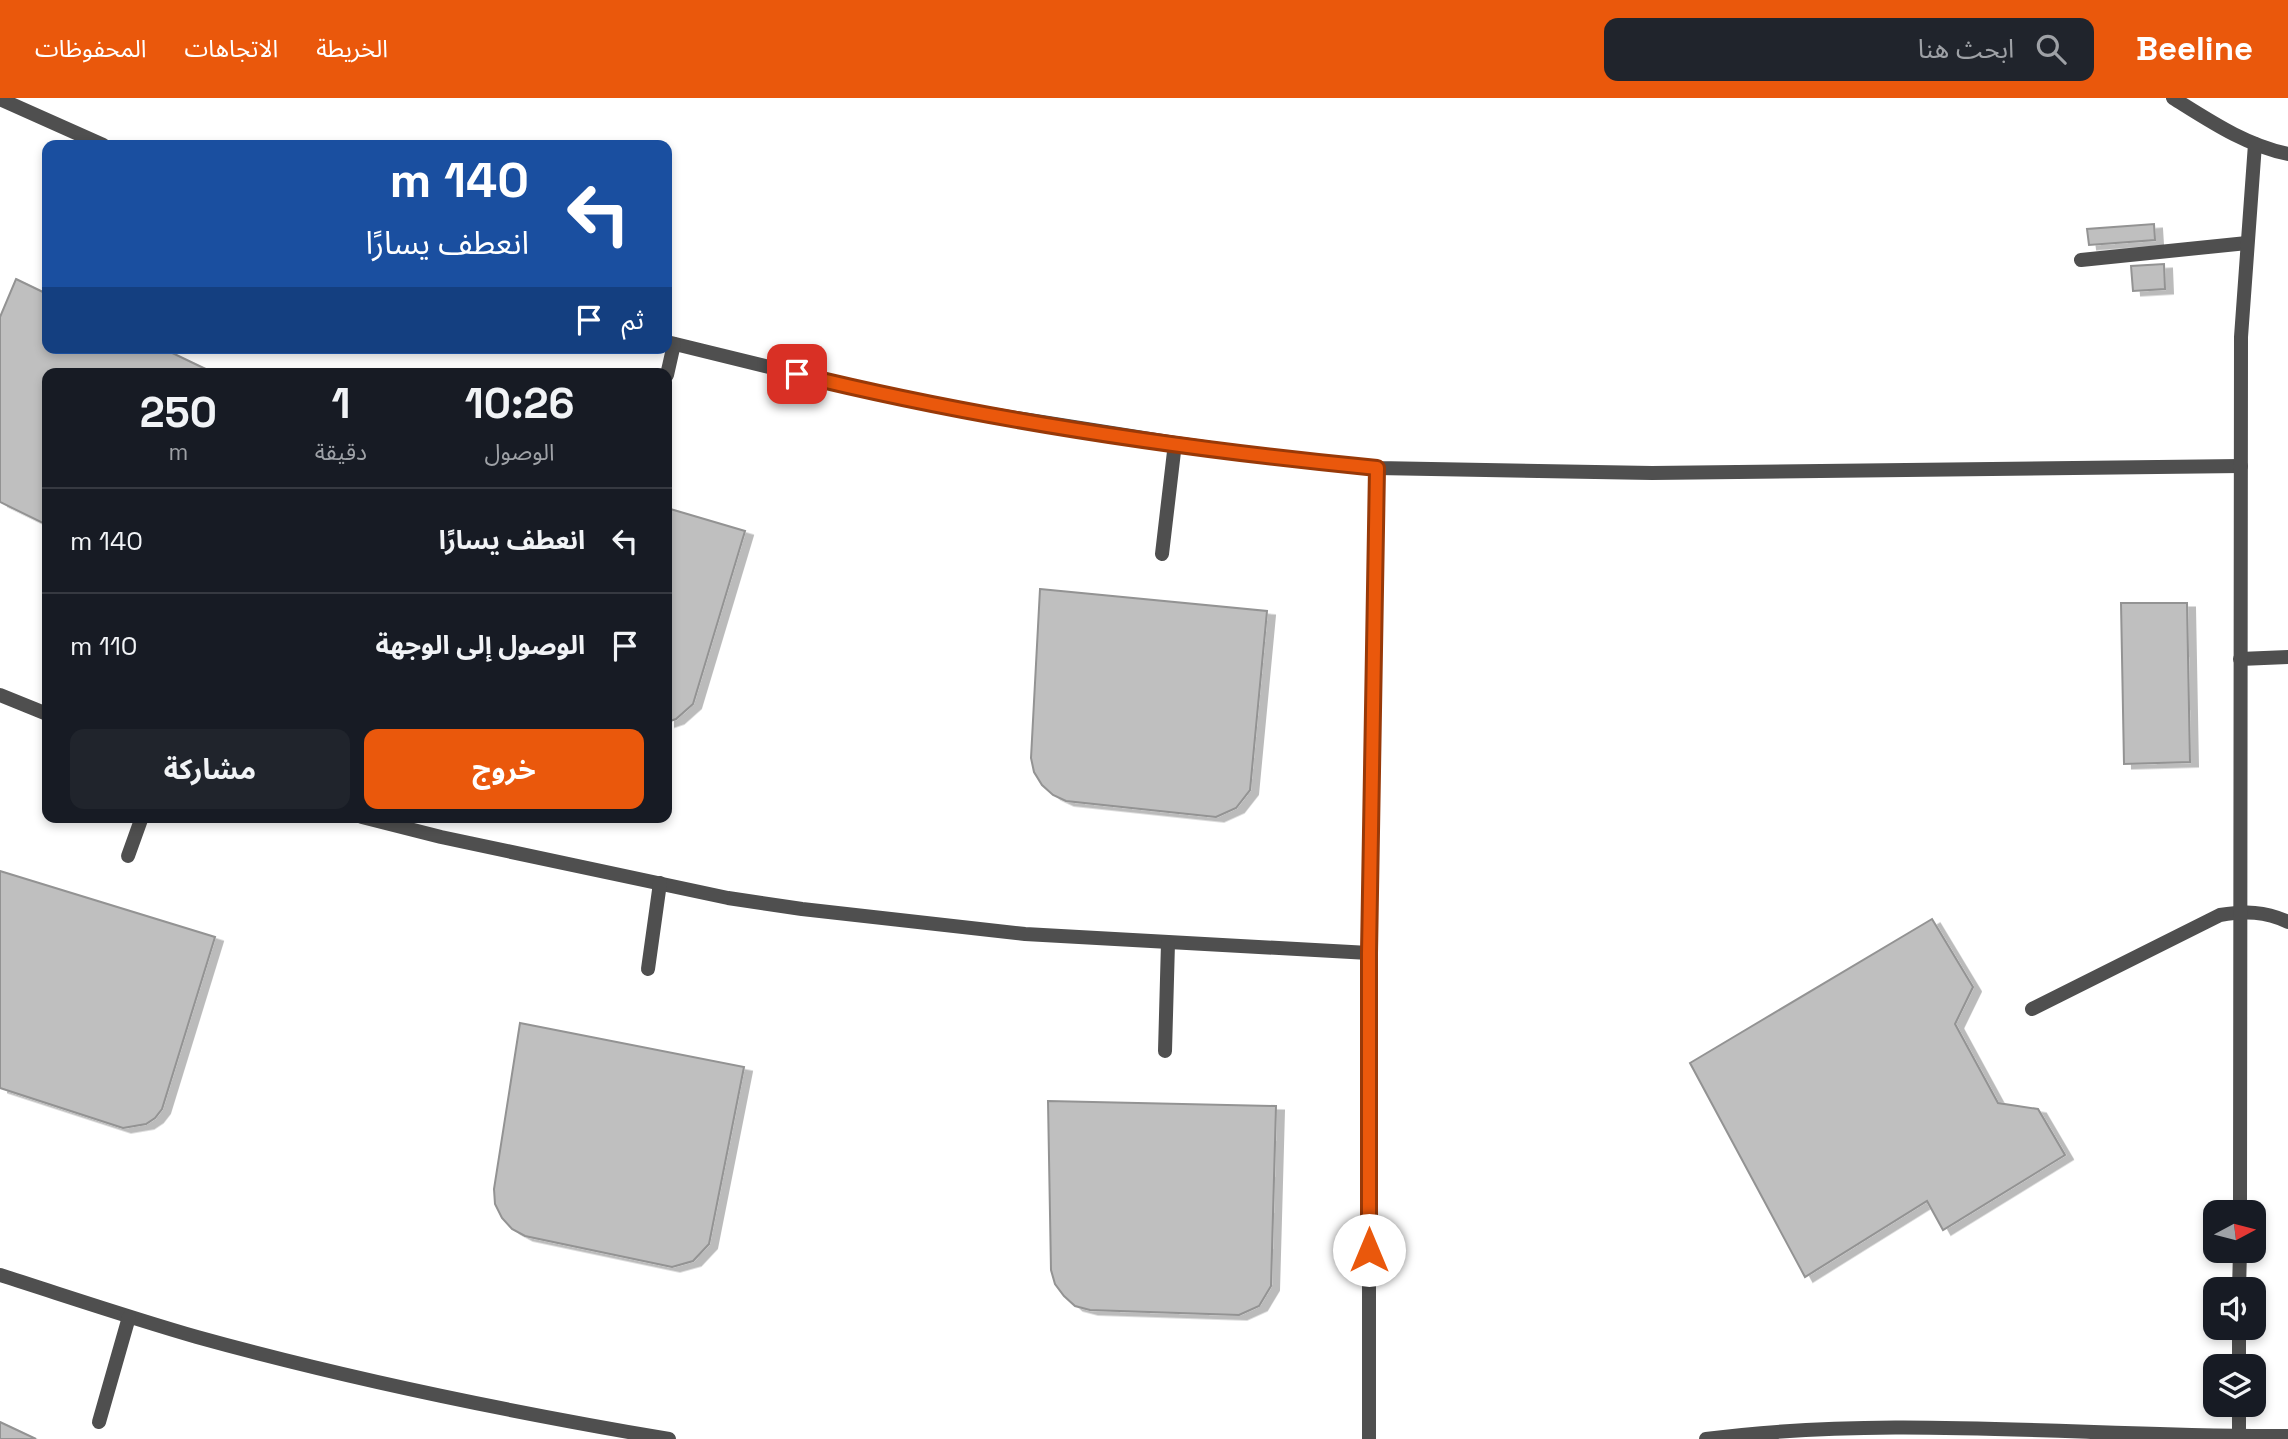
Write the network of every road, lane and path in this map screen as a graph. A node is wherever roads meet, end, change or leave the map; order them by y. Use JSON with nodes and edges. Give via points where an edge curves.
{"nodes":[{"id":1,"x":2174,"y":98,"type":"edge"},
{"id":2,"x":0,"y":99,"type":"edge"},
{"id":3,"x":92,"y":140,"type":"edge"},
{"id":4,"x":2255,"y":144,"type":"junction"},
{"id":5,"x":2288,"y":154,"type":"edge"},
{"id":6,"x":2247,"y":243,"type":"junction"},
{"id":7,"x":2081,"y":260,"type":"dead end"},
{"id":8,"x":672,"y":343,"type":"edge"},
{"id":9,"x":1175,"y":443,"type":"junction"},
{"id":10,"x":2241,"y":466,"type":"junction"},
{"id":11,"x":1377,"y":468,"type":"junction"},
{"id":12,"x":1162,"y":554,"type":"dead end"},
{"id":13,"x":2288,"y":657,"type":"edge"},
{"id":14,"x":2240,"y":659,"type":"junction"},
{"id":15,"x":0,"y":695,"type":"edge"},
{"id":16,"x":42,"y":712,"type":"edge"},
{"id":17,"x":140,"y":823,"type":"edge"},
{"id":18,"x":386,"y":823,"type":"edge"},
{"id":19,"x":128,"y":856,"type":"dead end"},
{"id":20,"x":660,"y":883,"type":"junction"},
{"id":21,"x":2241,"y":912,"type":"junction"},
{"id":22,"x":2288,"y":922,"type":"edge"},
{"id":23,"x":1168,"y":943,"type":"junction"},
{"id":24,"x":1369,"y":953,"type":"junction"},
{"id":25,"x":648,"y":969,"type":"dead end"},
{"id":26,"x":2032,"y":1009,"type":"dead end"},
{"id":27,"x":1165,"y":1051,"type":"dead end"},
{"id":28,"x":2240,"y":1200,"type":"edge"},
{"id":29,"x":0,"y":1275,"type":"edge"},
{"id":30,"x":130,"y":1317,"type":"junction"},
{"id":31,"x":2239,"y":1417,"type":"edge"},
{"id":32,"x":99,"y":1422,"type":"dead end"},
{"id":33,"x":1923,"y":1434,"type":"edge"},
{"id":34,"x":2239,"y":1436,"type":"junction"},
{"id":35,"x":2288,"y":1436,"type":"edge"},
{"id":36,"x":652,"y":1438,"type":"edge"},
{"id":37,"x":669,"y":1439,"type":"edge"},
{"id":38,"x":1369,"y":1439,"type":"edge"},
{"id":39,"x":1706,"y":1439,"type":"edge"}],
"edges":[{"from":1,"to":4,"type":"lane"},
{"from":2,"to":3,"type":"lane"},
{"from":4,"to":5,"type":"lane"},
{"from":4,"to":6,"type":"lane"},
{"from":6,"to":7,"type":"lane"},
{"from":6,"to":10,"type":"lane"},
{"from":8,"to":9,"type":"lane","via":[[871,392]]},
{"from":9,"to":11,"type":"lane"},
{"from":9,"to":12,"type":"lane"},
{"from":10,"to":11,"type":"lane","via":[[1652,473]]},
{"from":10,"to":14,"type":"lane"},
{"from":11,"to":24,"type":"lane"},
{"from":13,"to":14,"type":"lane"},
{"from":14,"to":21,"type":"lane"},
{"from":15,"to":16,"type":"lane"},
{"from":17,"to":19,"type":"lane"},
{"from":18,"to":20,"type":"lane"},
{"from":20,"to":23,"type":"lane","via":[[876,919]]},
{"from":20,"to":25,"type":"lane"},
{"from":21,"to":22,"type":"lane","via":[[2259,912]]},
{"from":21,"to":26,"type":"lane","via":[[2200,924]]},
{"from":21,"to":28,"type":"lane"},
{"from":23,"to":24,"type":"lane"},
{"from":23,"to":27,"type":"lane"},
{"from":24,"to":38,"type":"lane"},
{"from":29,"to":30,"type":"lane"},
{"from":30,"to":32,"type":"lane"},
{"from":30,"to":36,"type":"lane","via":[[370,1380]]},
{"from":31,"to":34,"type":"lane"},
{"from":33,"to":34,"type":"lane"},
{"from":33,"to":39,"type":"lane","via":[[1803,1430]]},
{"from":34,"to":35,"type":"lane"},
{"from":36,"to":37,"type":"lane"}]}
